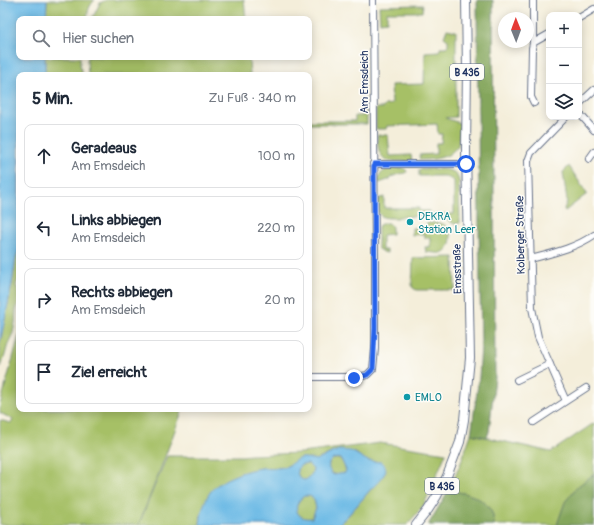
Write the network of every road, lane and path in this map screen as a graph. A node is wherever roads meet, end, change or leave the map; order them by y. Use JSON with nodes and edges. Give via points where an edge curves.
{"nodes":[{"id":1,"x":373,"y":0,"type":"edge"},
{"id":2,"x":466,"y":0,"type":"edge"},
{"id":3,"x":533,"y":0,"type":"edge"},
{"id":4,"x":594,"y":9,"type":"edge"},
{"id":5,"x":533,"y":12,"type":"edge"},
{"id":6,"x":582,"y":16,"type":"edge"},
{"id":7,"x":546,"y":36,"type":"edge"},
{"id":8,"x":534,"y":42,"type":"edge"},
{"id":9,"x":532,"y":48,"type":"edge"},
{"id":10,"x":594,"y":90,"type":"edge"},
{"id":11,"x":582,"y":101,"type":"edge"},
{"id":12,"x":534,"y":103,"type":"dead end"},
{"id":13,"x":582,"y":116,"type":"edge"},
{"id":14,"x":563,"y":120,"type":"edge"},
{"id":15,"x":594,"y":130,"type":"edge"},
{"id":16,"x":594,"y":152,"type":"edge"},
{"id":17,"x":589,"y":159,"type":"dead end"},
{"id":18,"x":374,"y":164,"type":"junction"},
{"id":19,"x":466,"y":164,"type":"junction"},
{"id":20,"x":594,"y":235,"type":"edge"},
{"id":21,"x":531,"y":259,"type":"junction"},
{"id":22,"x":550,"y":364,"type":"junction"},
{"id":23,"x":312,"y":378,"type":"edge"},
{"id":24,"x":517,"y":380,"type":"dead end"},
{"id":25,"x":586,"y":388,"type":"dead end"},
{"id":26,"x":566,"y":401,"type":"junction"},
{"id":27,"x":534,"y":422,"type":"dead end"},
{"id":28,"x":416,"y":525,"type":"edge"}],
"edges":[{"from":1,"to":18,"type":"street","name":"Am Emsdeich"},
{"from":2,"to":19,"type":"main road","name":"Emsstraße","number":"B 436"},
{"from":3,"to":5,"type":"street"},
{"from":4,"to":6,"type":"street"},
{"from":7,"to":8,"type":"street"},
{"from":9,"to":12,"type":"street","via":[[531,97]]},
{"from":10,"to":11,"type":"street"},
{"from":13,"to":15,"type":"street"},
{"from":14,"to":21,"type":"street","name":"Kolberger Straße","via":[[531,153],[528,161]]},
{"from":16,"to":17,"type":"street"},
{"from":18,"to":19,"type":"street"},
{"from":18,"to":23,"type":"street","name":"Am Emsdeich","via":[[373,369],[367,375],[358,377]]},
{"from":19,"to":28,"type":"main road","name":"Emsstraße","number":"B 436","via":[[470,358],[464,420],[460,442],[447,476],[428,510]]},
{"from":20,"to":21,"type":"street","via":[[563,251]]},
{"from":21,"to":22,"type":"street","name":"Kolberger Straße","via":[[532,308],[538,337]]},
{"from":22,"to":24,"type":"street"},
{"from":22,"to":26,"type":"street","name":"Kolberger Straße"},
{"from":25,"to":26,"type":"street"},
{"from":26,"to":27,"type":"street"}]}
